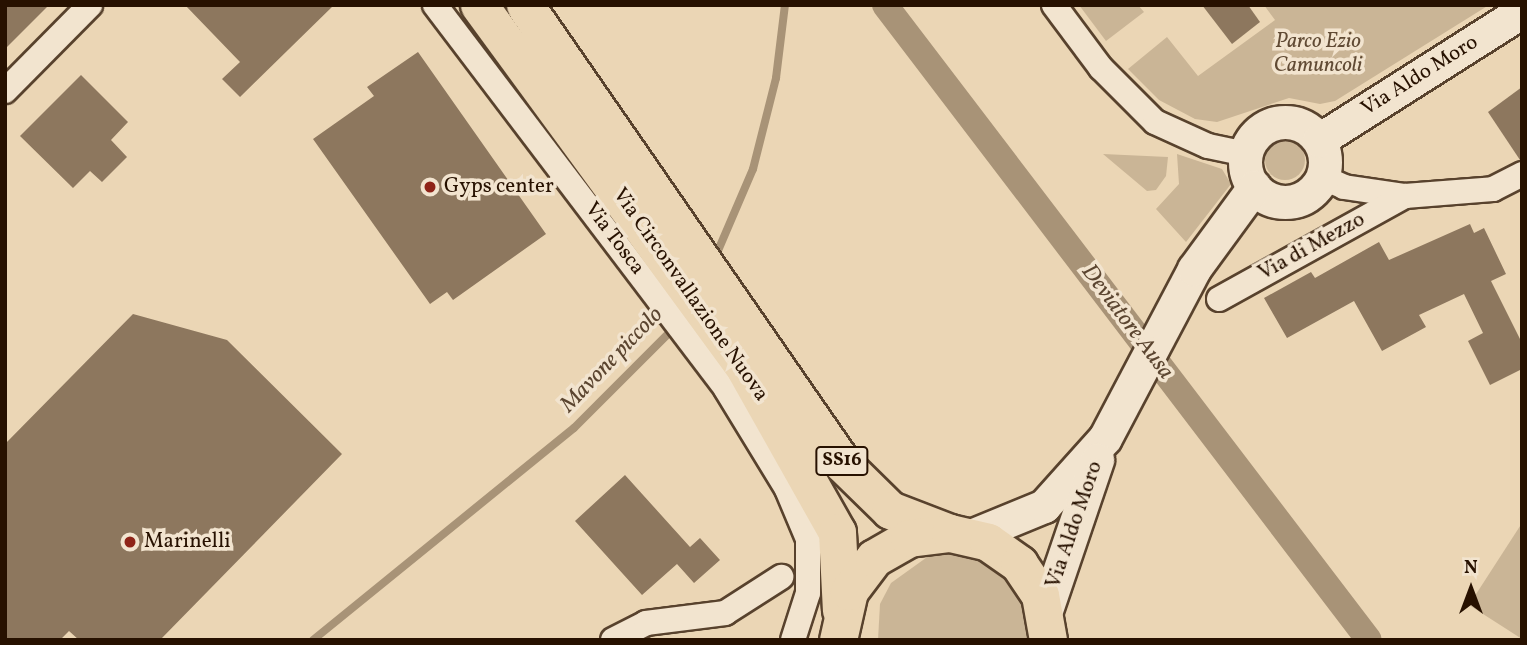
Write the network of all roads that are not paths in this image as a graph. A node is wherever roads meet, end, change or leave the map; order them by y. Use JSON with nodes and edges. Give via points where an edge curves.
{"nodes":[{"id":1,"x":90,"y":5,"type":"edge"},
{"id":2,"x":435,"y":5,"type":"edge"},
{"id":3,"x":479,"y":5,"type":"edge"},
{"id":4,"x":525,"y":5,"type":"edge"},
{"id":5,"x":1054,"y":5,"type":"edge"},
{"id":6,"x":1522,"y":11,"type":"edge"},
{"id":7,"x":5,"y":91,"type":"edge"},
{"id":8,"x":1319,"y":140,"type":"junction"},
{"id":9,"x":1246,"y":154,"type":"junction"},
{"id":10,"x":1522,"y":174,"type":"edge"},
{"id":11,"x":1322,"y":177,"type":"junction"},
{"id":12,"x":1254,"y":187,"type":"junction"},
{"id":13,"x":1405,"y":196,"type":"junction"},
{"id":14,"x":648,"y":231,"type":"junction"},
{"id":15,"x":1219,"y":299,"type":"dead end"},
{"id":16,"x":746,"y":370,"type":"junction"},
{"id":17,"x":1105,"y":438,"type":"junction"},
{"id":18,"x":960,"y":534,"type":"junction"},
{"id":19,"x":781,"y":577,"type":"dead end"},
{"id":20,"x":840,"y":625,"type":"edge"},
{"id":21,"x":1047,"y":626,"type":"edge"},
{"id":22,"x":613,"y":640,"type":"edge"},
{"id":23,"x":793,"y":640,"type":"edge"}],
"edges":[{"from":1,"to":7,"type":"street"},
{"from":2,"to":14,"type":"street","name":"Via Tosca"},
{"from":3,"to":14,"type":"main road","name":"Via Circonvallazione Nuova","number":"SS16"},
{"from":4,"to":14,"type":"main road","name":"Via Circonvallazione Nuova","number":"SS16"},
{"from":5,"to":9,"type":"street","via":[[1101,68],[1155,121],[1208,146]]},
{"from":6,"to":8,"type":"street","name":"Via Aldo Moro"},
{"from":8,"to":9,"type":"street","via":[[1310,130],[1284,121],[1259,131]]},
{"from":8,"to":11,"type":"street","via":[[1324,152]]},
{"from":9,"to":12,"type":"street"},
{"from":10,"to":13,"type":"street","name":"Via di Mezzo","via":[[1493,189]]},
{"from":11,"to":12,"type":"street","via":[[1296,200],[1273,200]]},
{"from":11,"to":13,"type":"street","name":"Via di Mezzo","via":[[1344,187]]},
{"from":12,"to":17,"type":"street","via":[[1194,269]]},
{"from":13,"to":15,"type":"street","name":"Via di Mezzo"},
{"from":14,"to":16,"type":"main road","name":"Via Circonvallazione Nuova","number":"SS16"},
{"from":14,"to":16,"type":"street","name":"Via Tosca"},
{"from":16,"to":18,"type":"main road","name":"Via Circonvallazione Nuova","number":"SS16","via":[[890,510]]},
{"from":16,"to":20,"type":"main road","name":"Via Circonvallazione Nuova","number":"SS16","via":[[837,532]]},
{"from":16,"to":23,"type":"street","name":"Via Tosca","via":[[808,539],[808,593]]},
{"from":17,"to":18,"type":"street","via":[[1044,506],[1024,519]]},
{"from":17,"to":21,"type":"street","name":"Via Aldo Moro"},
{"from":18,"to":20,"type":"main road","number":"SS16","via":[[909,538],[891,546],[860,573]]},
{"from":18,"to":21,"type":"main road","number":"SS16","via":[[1019,564]]},
{"from":19,"to":22,"type":"street","via":[[725,614],[646,624]]}]}
